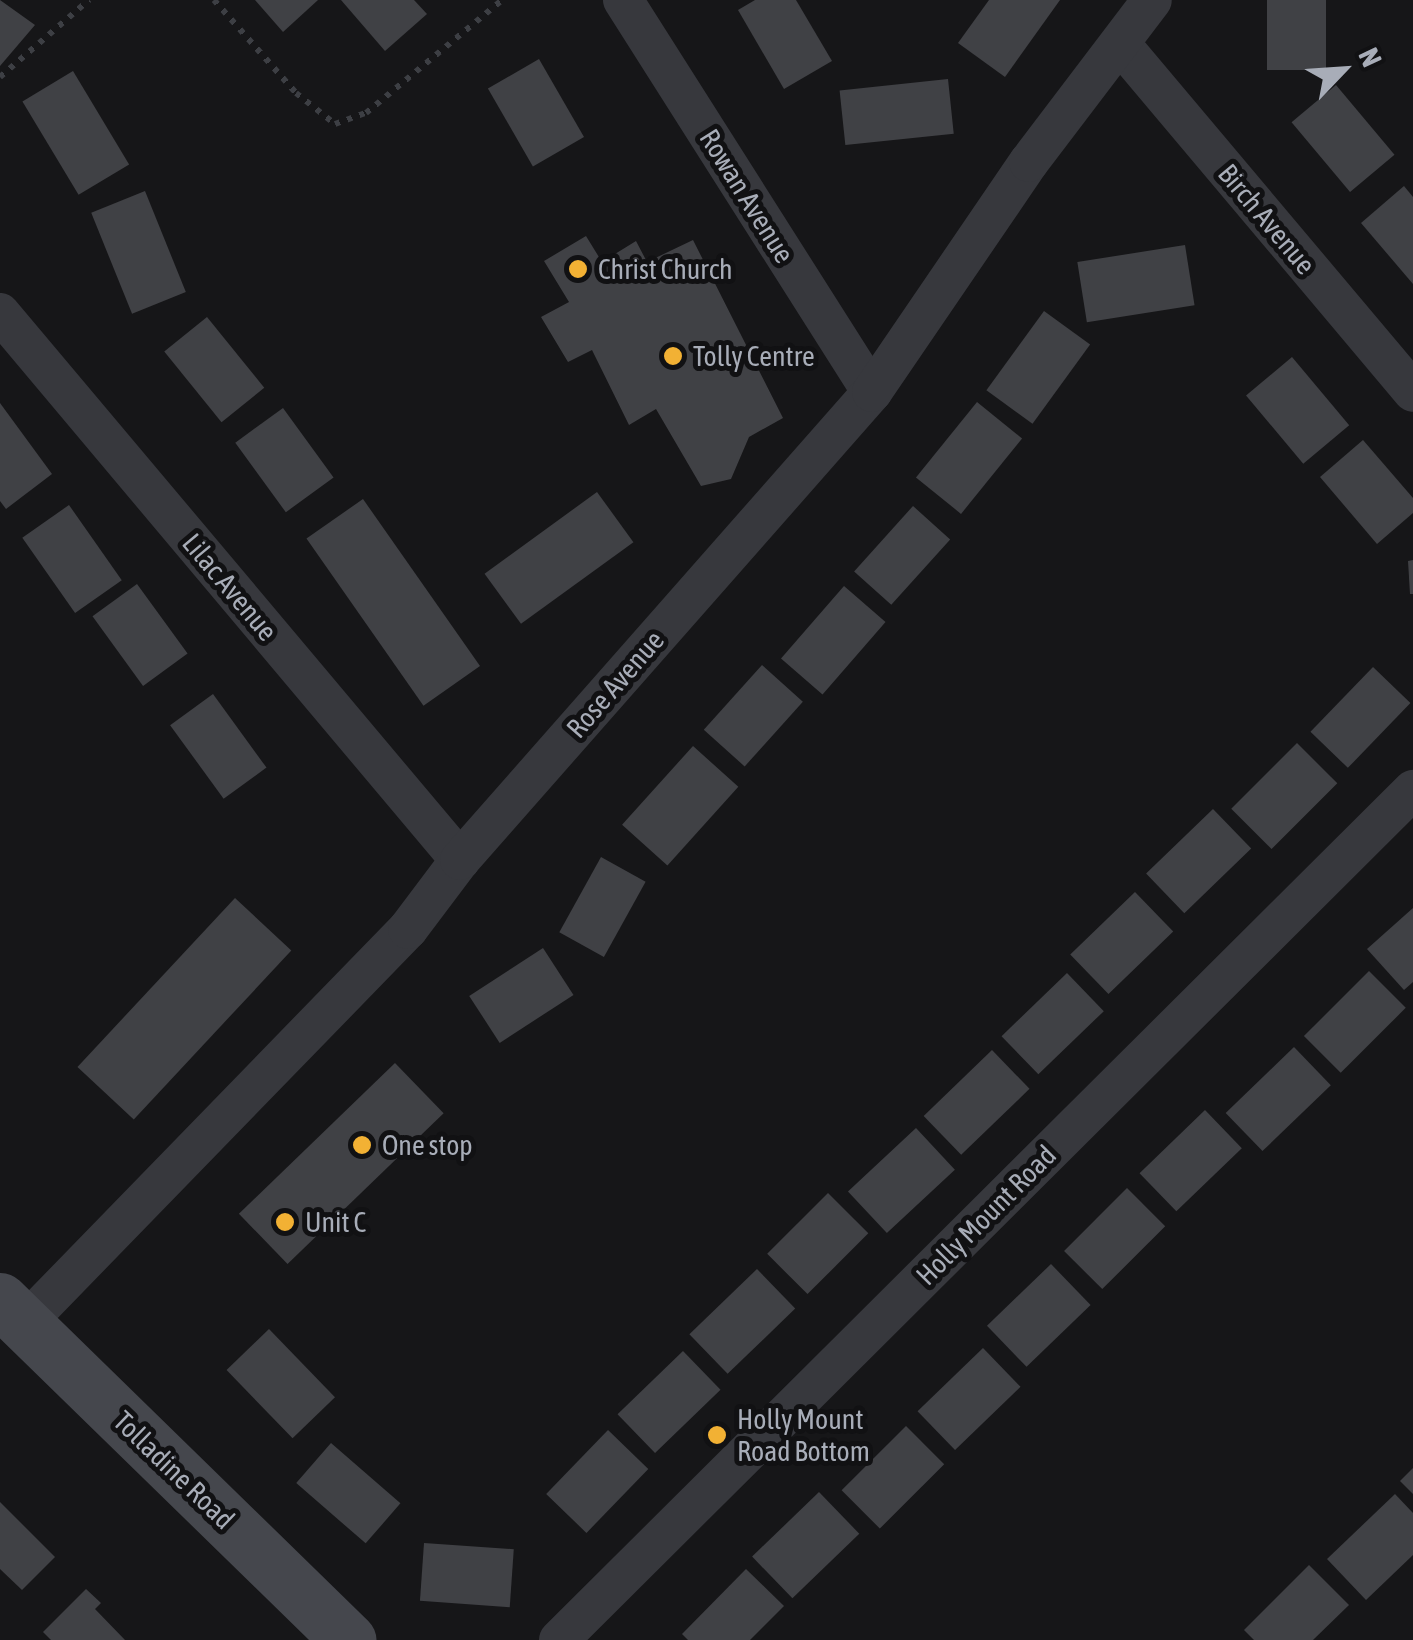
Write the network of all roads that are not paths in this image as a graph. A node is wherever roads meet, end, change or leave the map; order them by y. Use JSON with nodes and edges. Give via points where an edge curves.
{"nodes":[{"id":1,"x":623,"y":0,"type":"edge"},
{"id":2,"x":1152,"y":0,"type":"edge"},
{"id":3,"x":1122,"y":46,"type":"junction"},
{"id":4,"x":0,"y":314,"type":"edge"},
{"id":5,"x":872,"y":392,"type":"junction"},
{"id":6,"x":1413,"y":392,"type":"edge"},
{"id":7,"x":1413,"y":790,"type":"edge"},
{"id":8,"x":460,"y":860,"type":"junction"},
{"id":9,"x":12,"y":1312,"type":"edge"},
{"id":10,"x":348,"y":1640,"type":"edge"},
{"id":11,"x":559,"y":1640,"type":"edge"}],
"edges":[{"from":1,"to":5,"type":"street","name":"Rowan Avenue"},
{"from":2,"to":3,"type":"street","name":"Rose Avenue"},
{"from":3,"to":5,"type":"street","name":"Rose Avenue","via":[[1029,162]]},
{"from":3,"to":6,"type":"street","name":"Birch Avenue"},
{"from":4,"to":8,"type":"street","name":"Lilac Avenue"},
{"from":5,"to":8,"type":"street","name":"Rose Avenue"},
{"from":7,"to":11,"type":"street","name":"Holly Mount Road"},
{"from":8,"to":9,"type":"street","name":"Rose Avenue","via":[[408,929]]},
{"from":9,"to":10,"type":"main road","name":"Tolladine Road"}]}
